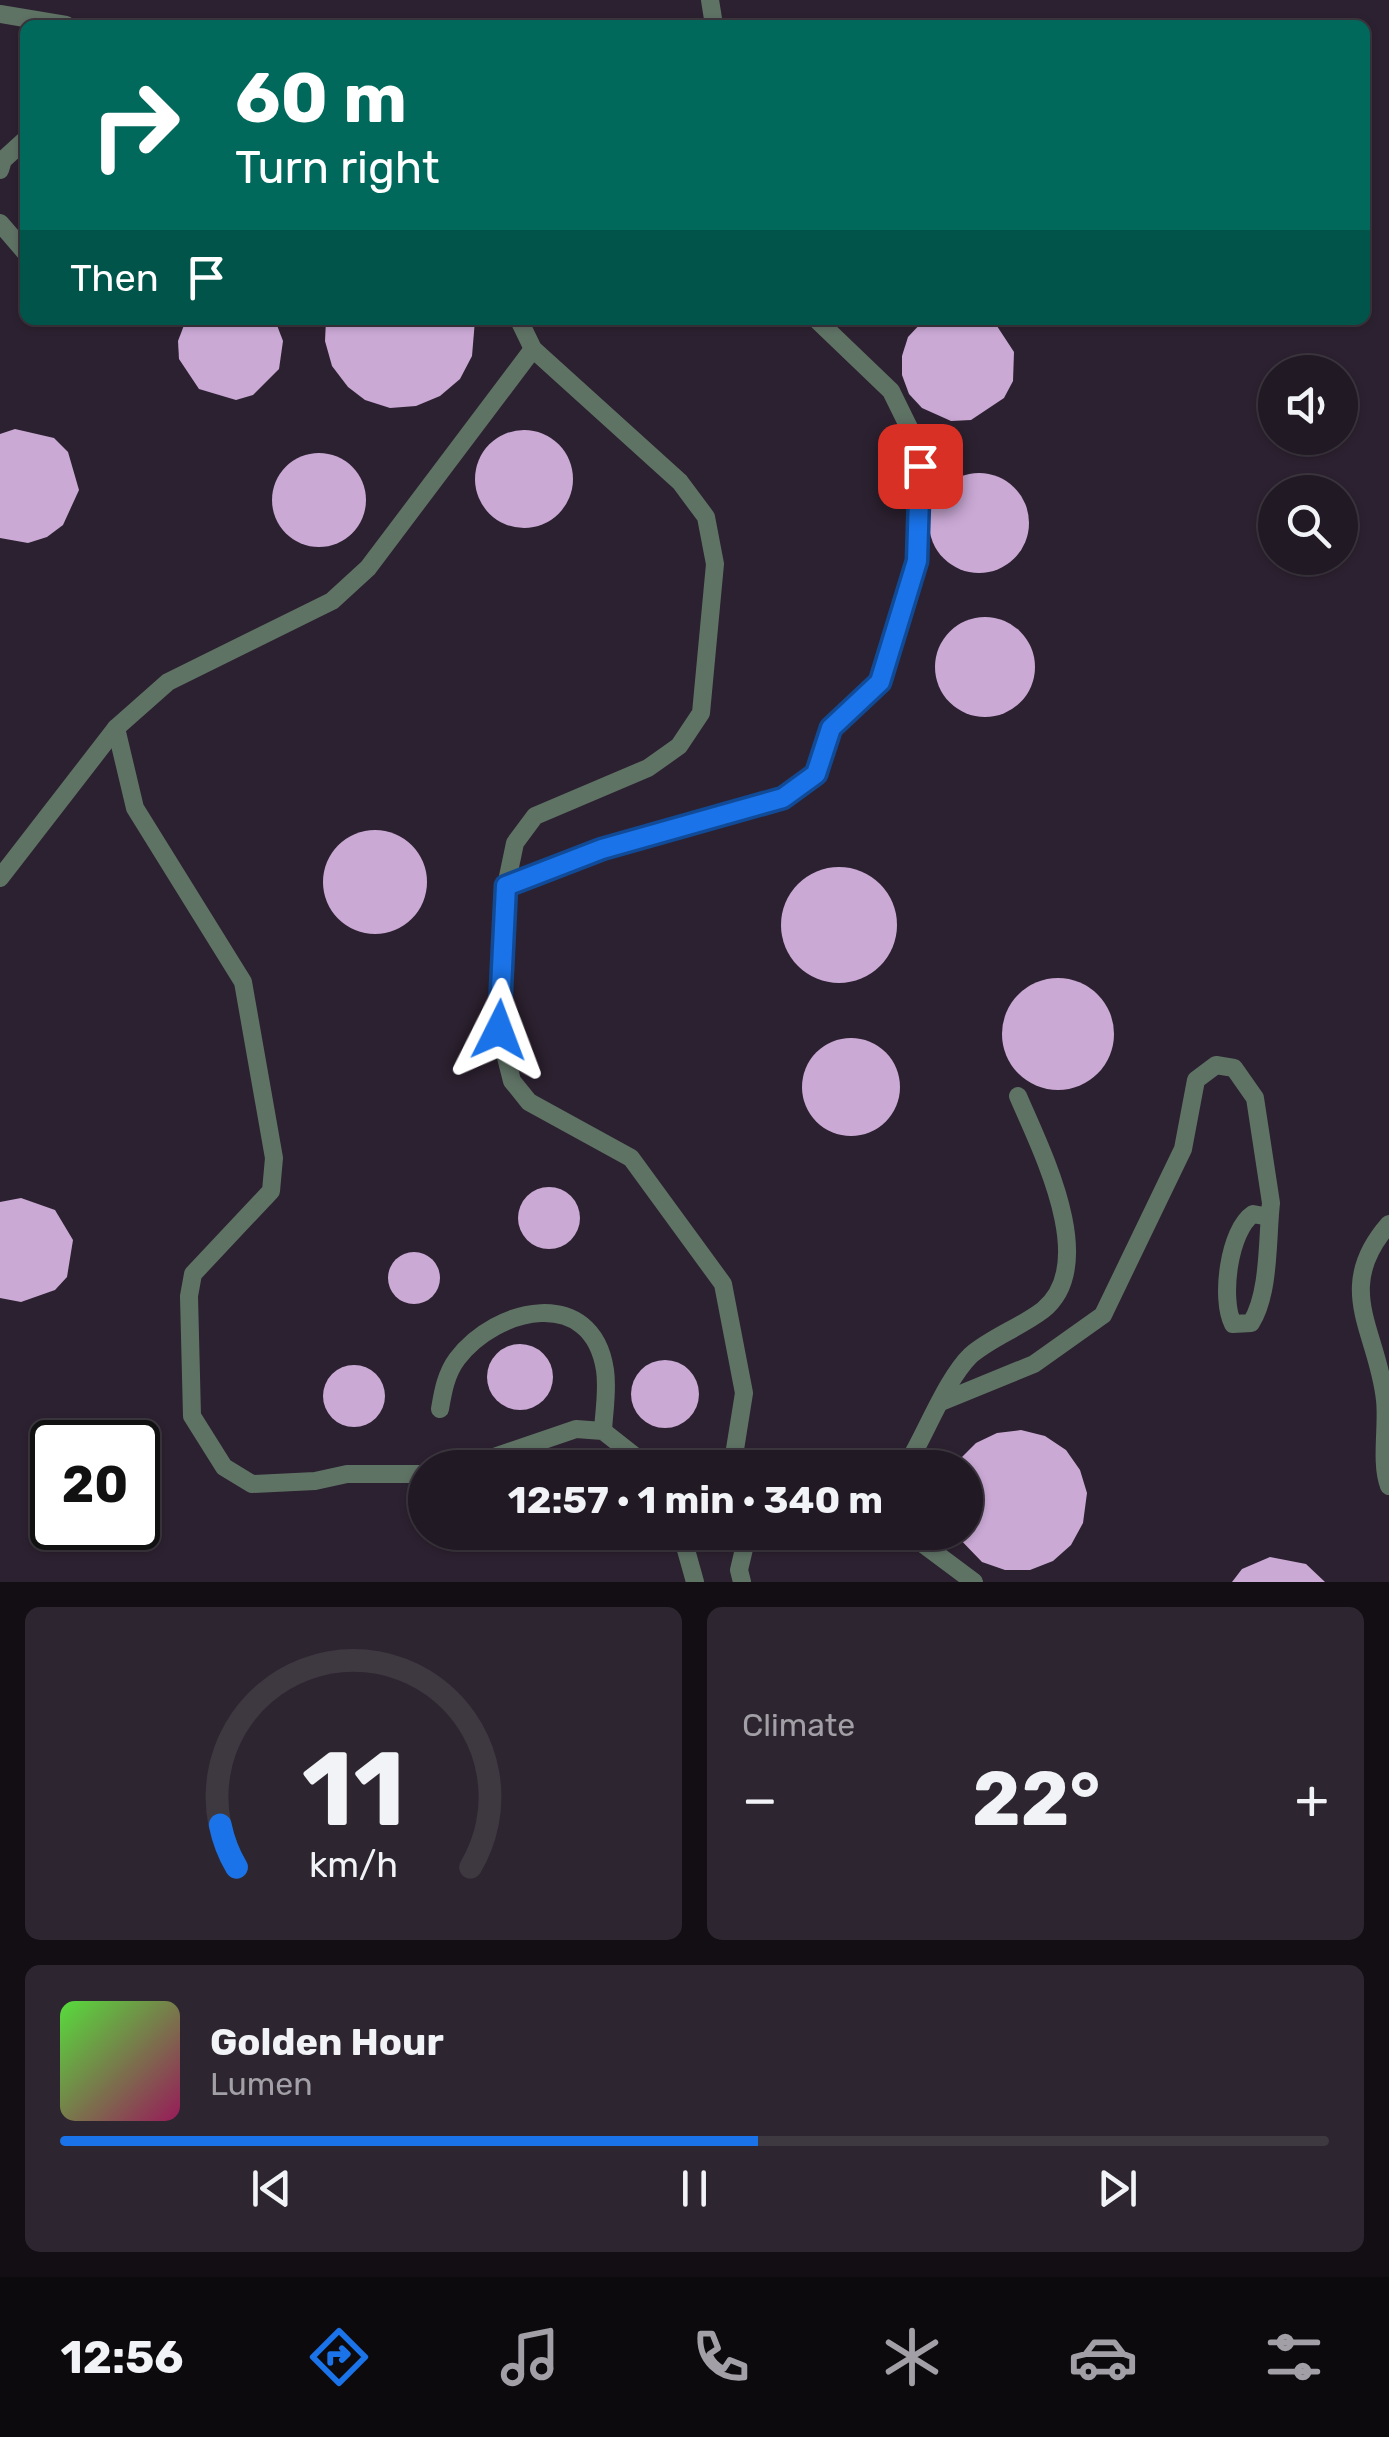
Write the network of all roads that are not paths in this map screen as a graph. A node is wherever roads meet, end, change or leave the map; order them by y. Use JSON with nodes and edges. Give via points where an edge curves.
{"nodes":[{"id":1,"x":0,"y":14,"type":"edge"},
{"id":2,"x":36,"y":20,"type":"edge"},
{"id":3,"x":20,"y":145,"type":"edge"},
{"id":4,"x":0,"y":170,"type":"edge"},
{"id":5,"x":0,"y":223,"type":"edge"},
{"id":6,"x":20,"y":246,"type":"edge"},
{"id":7,"x":521,"y":325,"type":"edge"},
{"id":8,"x":822,"y":325,"type":"edge"},
{"id":9,"x":533,"y":349,"type":"junction"},
{"id":10,"x":116,"y":728,"type":"junction"},
{"id":11,"x":0,"y":878,"type":"edge"},
{"id":12,"x":506,"y":886,"type":"junction"},
{"id":13,"x":1018,"y":1096,"type":"dead end"},
{"id":14,"x":1269,"y":1217,"type":"junction"},
{"id":15,"x":1389,"y":1224,"type":"edge"},
{"id":16,"x":941,"y":1402,"type":"junction"},
{"id":17,"x":440,"y":1409,"type":"dead end"},
{"id":18,"x":602,"y":1432,"type":"junction"},
{"id":19,"x":515,"y":1450,"type":"edge"},
{"id":20,"x":626,"y":1450,"type":"edge"},
{"id":21,"x":735,"y":1450,"type":"edge"},
{"id":22,"x":915,"y":1450,"type":"edge"},
{"id":23,"x":408,"y":1474,"type":"edge"},
{"id":24,"x":1389,"y":1486,"type":"edge"},
{"id":25,"x":686,"y":1550,"type":"edge"},
{"id":26,"x":744,"y":1550,"type":"edge"},
{"id":27,"x":932,"y":1550,"type":"edge"},
{"id":28,"x":695,"y":1582,"type":"edge"},
{"id":29,"x":742,"y":1582,"type":"edge"},
{"id":30,"x":974,"y":1582,"type":"edge"}],
"edges":[{"from":1,"to":2,"type":"lane"},
{"from":3,"to":4,"type":"lane"},
{"from":5,"to":6,"type":"lane"},
{"from":7,"to":9,"type":"lane"},
{"from":8,"to":12,"type":"lane","via":[[891,391],[918,446],[923,486],[917,561],[880,682],[831,728],[816,774],[783,798],[602,849]]},
{"from":9,"to":10,"type":"lane","via":[[368,568],[332,600],[168,682]]},
{"from":9,"to":12,"type":"lane","via":[[680,482],[706,517],[715,564],[701,713],[680,746],[648,768],[535,816],[515,843]]},
{"from":10,"to":11,"type":"lane"},
{"from":10,"to":23,"type":"lane","via":[[135,808],[243,982],[274,1158],[271,1191],[193,1274],[192,1416],[224,1468],[252,1484]]},
{"from":12,"to":21,"type":"lane","via":[[499,1030],[512,1081],[529,1102],[631,1158],[723,1284],[744,1393]]},
{"from":13,"to":16,"type":"lane","via":[[1050,1173],[1068,1246],[1066,1281],[1044,1309],[970,1356]]},
{"from":14,"to":14,"type":"lane","via":[[1258,1313],[1252,1323],[1233,1324],[1228,1291],[1240,1226],[1252,1214]]},
{"from":14,"to":16,"type":"lane","via":[[1255,1098],[1234,1068],[1216,1065],[1196,1080],[1183,1149],[1103,1315],[1034,1364]]},
{"from":15,"to":24,"type":"lane","via":[[1363,1262],[1360,1285],[1364,1328],[1384,1394]]},
{"from":16,"to":22,"type":"lane"},
{"from":17,"to":18,"type":"lane","via":[[445,1380],[474,1341],[523,1316],[556,1312],[573,1318],[600,1353],[606,1380]]},
{"from":18,"to":19,"type":"lane","via":[[576,1429]]},
{"from":18,"to":20,"type":"lane"},
{"from":25,"to":28,"type":"lane"},
{"from":26,"to":29,"type":"lane"},
{"from":27,"to":30,"type":"lane"}]}
